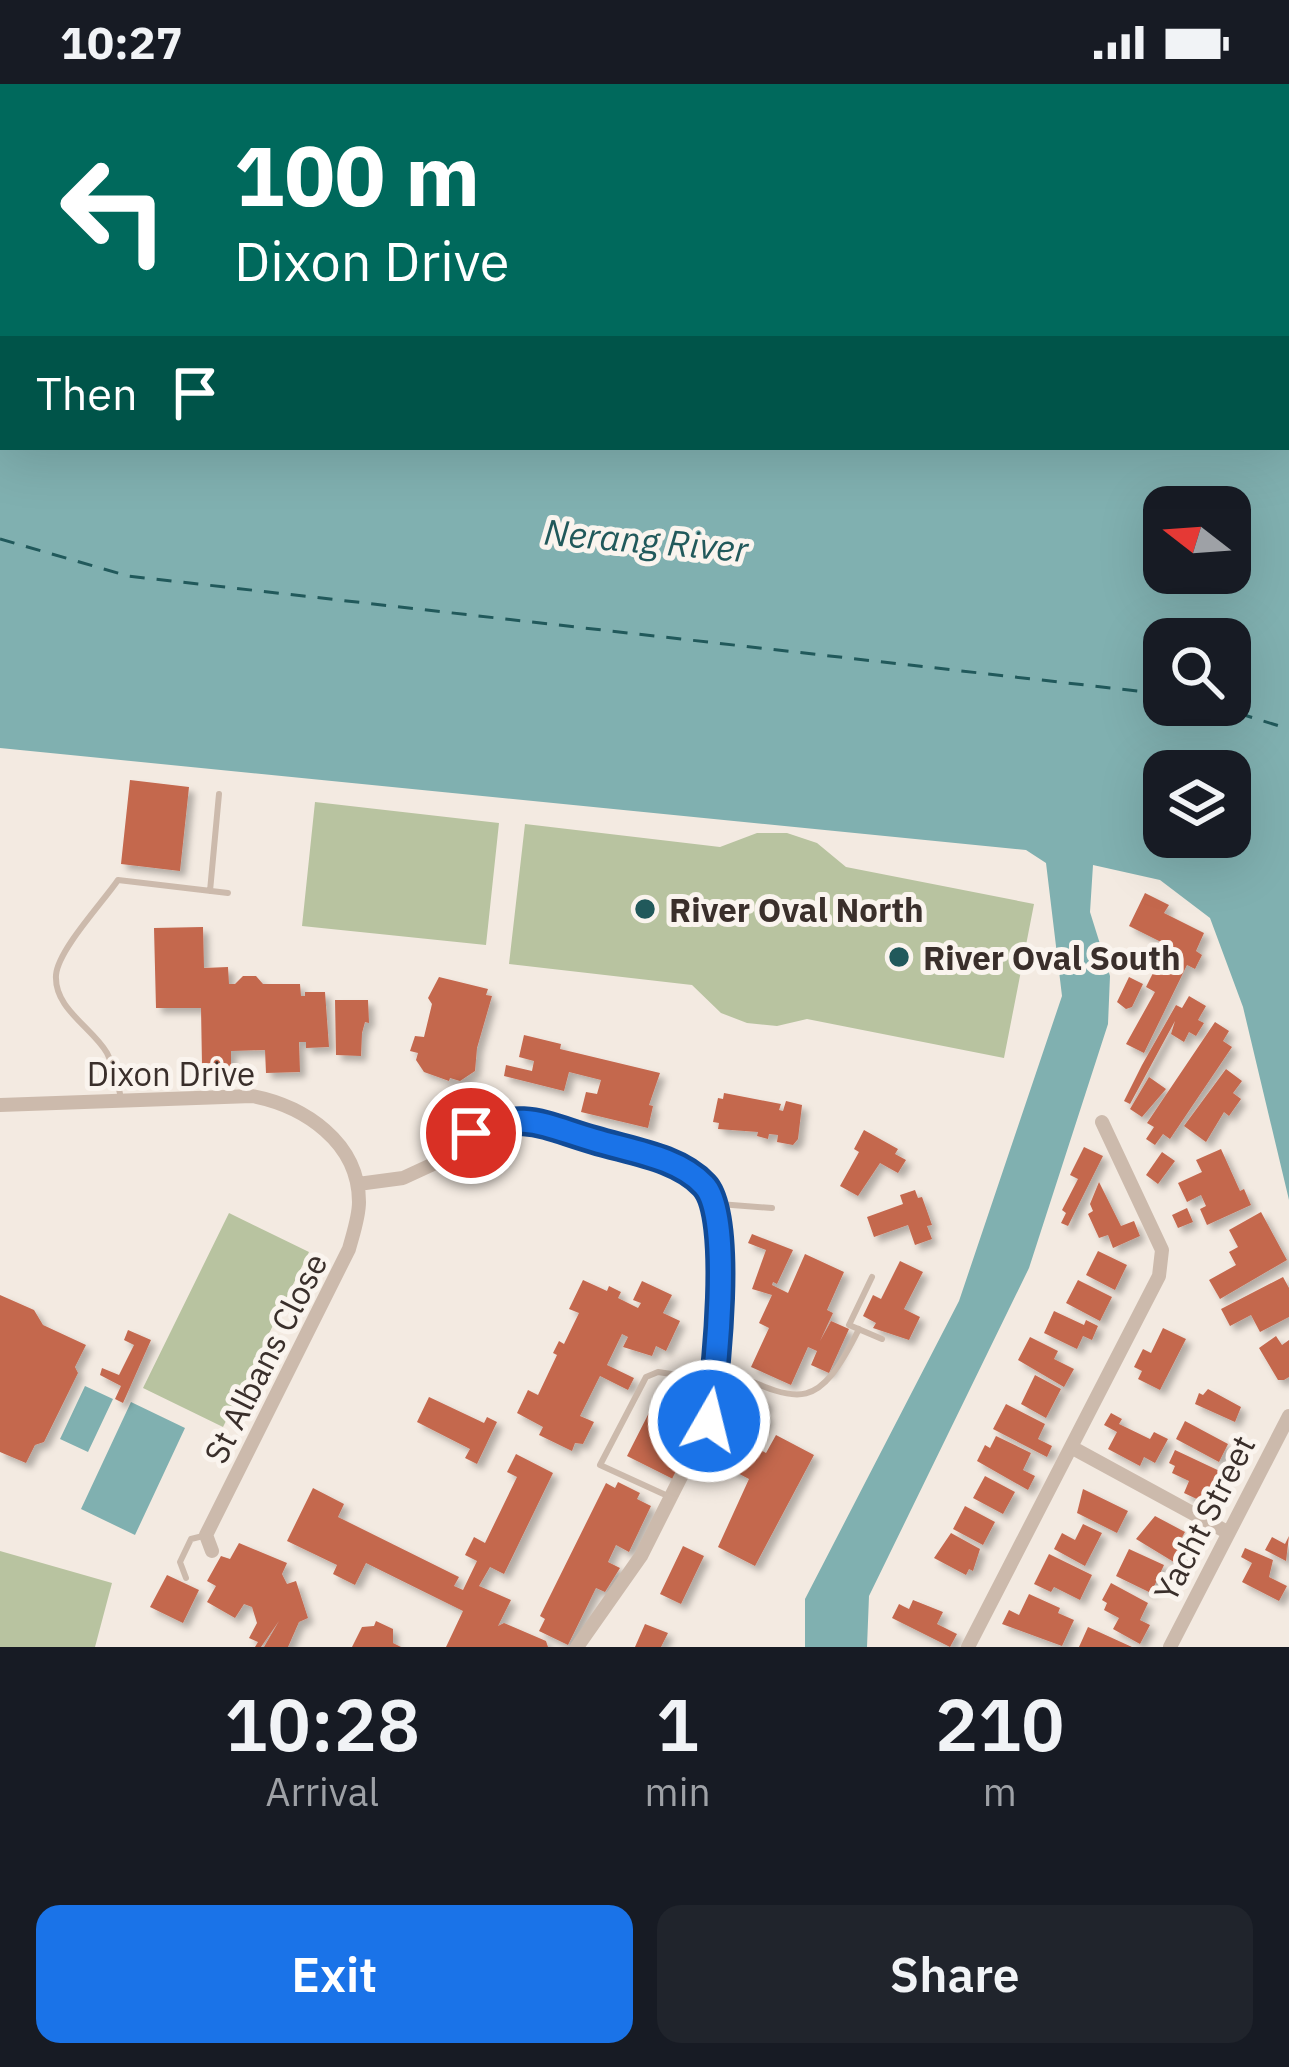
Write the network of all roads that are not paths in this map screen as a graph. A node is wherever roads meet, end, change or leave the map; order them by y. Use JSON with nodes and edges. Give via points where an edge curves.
{"nodes":[{"id":1,"x":218,"y":794,"type":"dead end"},
{"id":2,"x":210,"y":891,"type":"junction"},
{"id":3,"x":228,"y":893,"type":"dead end"},
{"id":4,"x":121,"y":1099,"type":"junction"},
{"id":5,"x":0,"y":1105,"type":"edge"},
{"id":6,"x":1102,"y":1122,"type":"dead end"},
{"id":7,"x":358,"y":1184,"type":"junction"},
{"id":8,"x":715,"y":1204,"type":"junction"},
{"id":9,"x":772,"y":1208,"type":"dead end"},
{"id":10,"x":872,"y":1277,"type":"dead end"},
{"id":11,"x":859,"y":1329,"type":"junction"},
{"id":12,"x":882,"y":1339,"type":"dead end"},
{"id":13,"x":716,"y":1373,"type":"junction"},
{"id":14,"x":1289,"y":1416,"type":"edge"},
{"id":15,"x":1071,"y":1447,"type":"junction"},
{"id":16,"x":670,"y":1497,"type":"junction"},
{"id":17,"x":1227,"y":1532,"type":"junction"},
{"id":18,"x":206,"y":1535,"type":"junction"},
{"id":19,"x":212,"y":1551,"type":"dead end"},
{"id":20,"x":186,"y":1578,"type":"dead end"},
{"id":21,"x":577,"y":1647,"type":"edge"},
{"id":22,"x":968,"y":1647,"type":"edge"},
{"id":23,"x":1170,"y":1647,"type":"edge"}],
"edges":[{"from":1,"to":2,"type":"lane"},
{"from":2,"to":3,"type":"lane"},
{"from":2,"to":4,"type":"lane","via":[[118,880],[56,974],[61,1000],[105,1050]]},
{"from":4,"to":5,"type":"street","name":"Dixon Drive"},
{"from":4,"to":7,"type":"street","name":"Dixon Drive","via":[[279,1101],[334,1139]]},
{"from":6,"to":15,"type":"street","via":[[1162,1250],[1159,1276]]},
{"from":7,"to":8,"type":"street","via":[[403,1178],[442,1160],[471,1133],[527,1120],[667,1162],[709,1189]]},
{"from":7,"to":18,"type":"street","name":"St Albans Close","via":[[350,1249]]},
{"from":8,"to":9,"type":"lane"},
{"from":8,"to":13,"type":"street"},
{"from":10,"to":11,"type":"lane","via":[[849,1325]]},
{"from":11,"to":12,"type":"lane"},
{"from":11,"to":13,"type":"lane","via":[[828,1383],[804,1395]]},
{"from":13,"to":16,"type":"street","via":[[709,1421]]},
{"from":13,"to":16,"type":"lane","via":[[646,1377],[600,1466]]},
{"from":14,"to":17,"type":"street","name":"Yacht Street"},
{"from":15,"to":17,"type":"street"},
{"from":15,"to":22,"type":"street"},
{"from":16,"to":21,"type":"street","via":[[641,1556]]},
{"from":17,"to":23,"type":"street","name":"Yacht Street"},
{"from":18,"to":19,"type":"street"},
{"from":18,"to":20,"type":"lane","via":[[185,1550]]}]}
